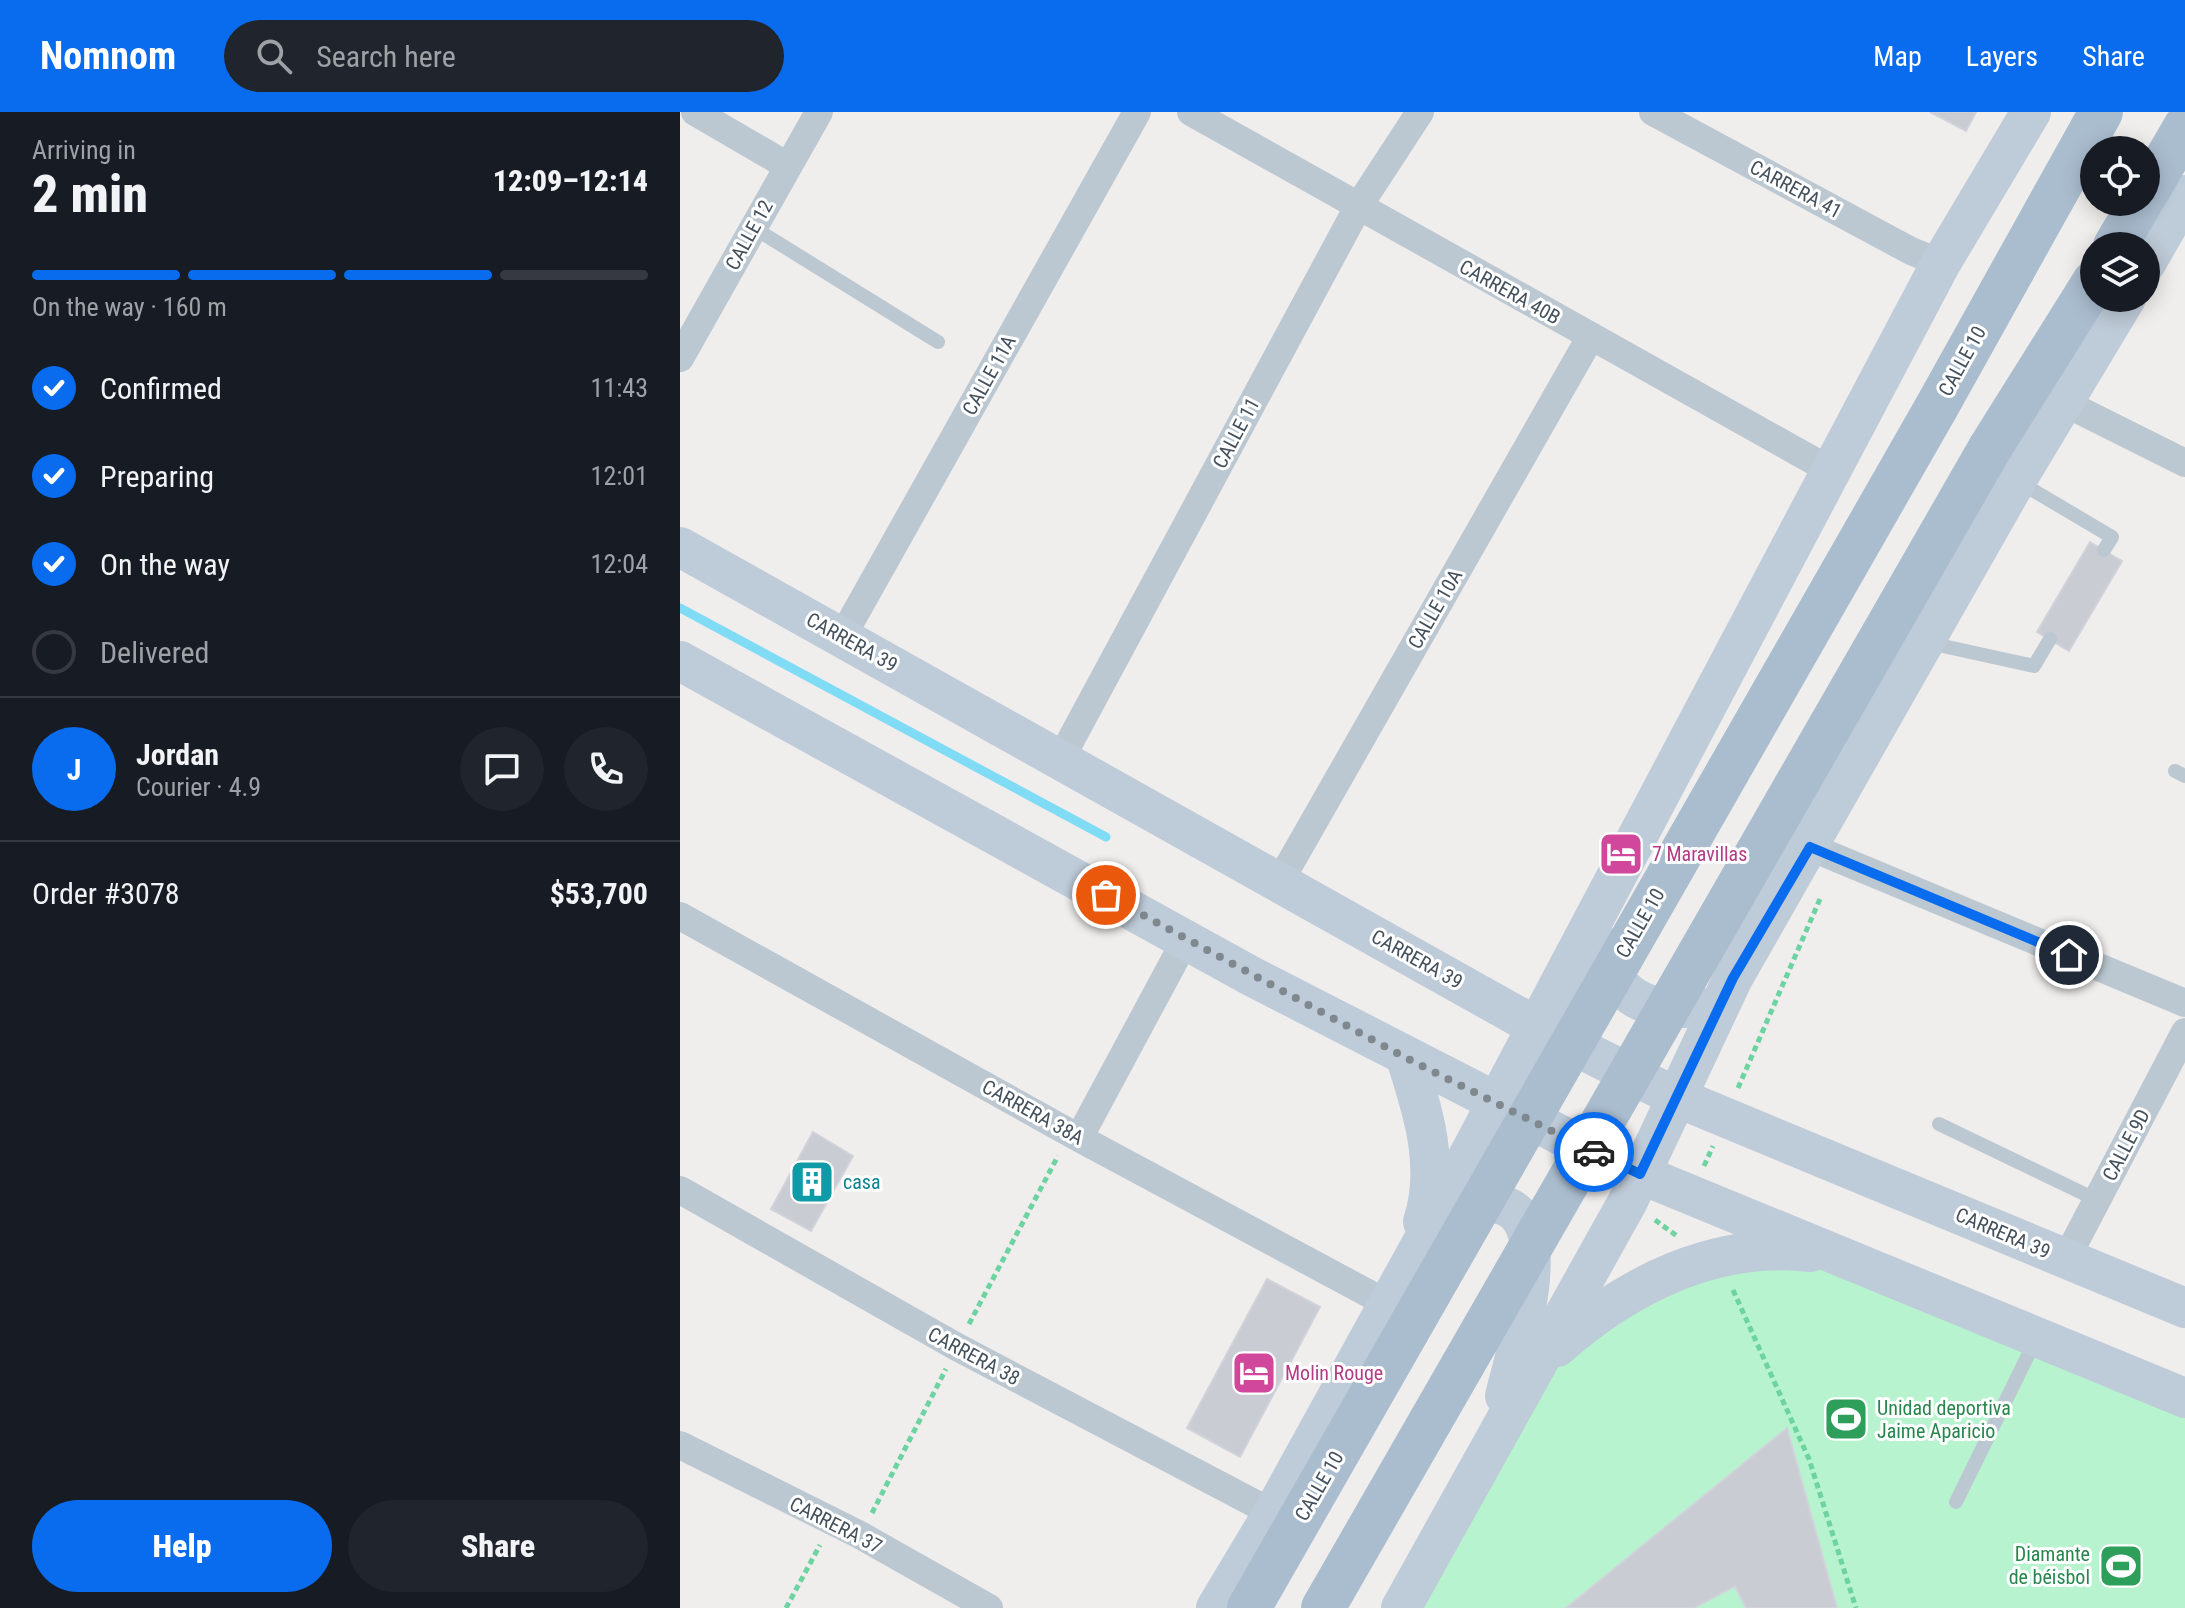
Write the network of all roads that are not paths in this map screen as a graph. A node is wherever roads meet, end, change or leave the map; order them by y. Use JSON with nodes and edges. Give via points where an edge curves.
{"nodes":[{"id":1,"x":695,"y":112,"type":"edge"},
{"id":2,"x":819,"y":112,"type":"edge"},
{"id":3,"x":1137,"y":112,"type":"edge"},
{"id":4,"x":1191,"y":112,"type":"edge"},
{"id":5,"x":1420,"y":112,"type":"edge"},
{"id":6,"x":1653,"y":112,"type":"edge"},
{"id":7,"x":2031,"y":112,"type":"edge"},
{"id":8,"x":2069,"y":112,"type":"edge"},
{"id":9,"x":2101,"y":112,"type":"edge"},
{"id":10,"x":2185,"y":127,"type":"edge"},
{"id":11,"x":788,"y":166,"type":"junction"},
{"id":12,"x":2160,"y":170,"type":"edge"},
{"id":13,"x":2185,"y":195,"type":"edge"},
{"id":14,"x":1358,"y":207,"type":"junction"},
{"id":15,"x":754,"y":228,"type":"junction"},
{"id":16,"x":2160,"y":239,"type":"edge"},
{"id":17,"x":1941,"y":263,"type":"junction"},
{"id":18,"x":2011,"y":271,"type":"junction"},
{"id":19,"x":2080,"y":310,"type":"edge"},
{"id":20,"x":2118,"y":312,"type":"edge"},
{"id":21,"x":687,"y":329,"type":"edge"},
{"id":22,"x":1591,"y":336,"type":"junction"},
{"id":23,"x":938,"y":342,"type":"dead end"},
{"id":24,"x":680,"y":358,"type":"edge"},
{"id":25,"x":2065,"y":403,"type":"junction"},
{"id":26,"x":2185,"y":463,"type":"edge"},
{"id":27,"x":2003,"y":464,"type":"junction"},
{"id":28,"x":1830,"y":470,"type":"junction"},
{"id":29,"x":680,"y":547,"type":"edge"},
{"id":30,"x":2104,"y":550,"type":"dead end"},
{"id":31,"x":842,"y":637,"type":"junction"},
{"id":32,"x":2050,"y":639,"type":"dead end"},
{"id":33,"x":1925,"y":642,"type":"junction"},
{"id":34,"x":680,"y":661,"type":"edge"},
{"id":35,"x":1060,"y":760,"type":"junction"},
{"id":36,"x":1810,"y":847,"type":"junction"},
{"id":37,"x":1280,"y":881,"type":"junction"},
{"id":38,"x":1608,"y":895,"type":"junction"},
{"id":39,"x":680,"y":916,"type":"edge"},
{"id":40,"x":1186,"y":939,"type":"junction"},
{"id":41,"x":1733,"y":978,"type":"junction"},
{"id":42,"x":2185,"y":1003,"type":"edge"},
{"id":43,"x":1537,"y":1027,"type":"junction"},
{"id":44,"x":2185,"y":1032,"type":"edge"},
{"id":45,"x":1406,"y":1058,"type":"junction"},
{"id":46,"x":1676,"y":1097,"type":"junction"},
{"id":47,"x":1497,"y":1103,"type":"junction"},
{"id":48,"x":1939,"y":1124,"type":"dead end"},
{"id":49,"x":1079,"y":1138,"type":"junction"},
{"id":50,"x":1584,"y":1147,"type":"junction"},
{"id":51,"x":1640,"y":1174,"type":"junction"},
{"id":52,"x":680,"y":1190,"type":"edge"},
{"id":53,"x":2097,"y":1200,"type":"junction"},
{"id":54,"x":1433,"y":1223,"type":"junction"},
{"id":55,"x":1840,"y":1256,"type":"junction"},
{"id":56,"x":1412,"y":1258,"type":"junction"},
{"id":57,"x":2066,"y":1259,"type":"junction"},
{"id":58,"x":1388,"y":1304,"type":"junction"},
{"id":59,"x":2185,"y":1308,"type":"edge"},
{"id":60,"x":2037,"y":1337,"type":"junction"},
{"id":61,"x":1520,"y":1395,"type":"junction"},
{"id":62,"x":2185,"y":1398,"type":"edge"},
{"id":63,"x":1495,"y":1439,"type":"junction"},
{"id":64,"x":680,"y":1445,"type":"edge"},
{"id":65,"x":1956,"y":1502,"type":"dead end"},
{"id":66,"x":1273,"y":1513,"type":"junction"},
{"id":67,"x":989,"y":1608,"type":"edge"},
{"id":68,"x":1216,"y":1608,"type":"edge"},
{"id":69,"x":1249,"y":1608,"type":"edge"},
{"id":70,"x":1323,"y":1608,"type":"edge"},
{"id":71,"x":1401,"y":1608,"type":"edge"}],
"edges":[{"from":1,"to":11,"type":"street"},
{"from":2,"to":11,"type":"street","name":"CALLE 12"},
{"from":3,"to":31,"type":"street","name":"CALLE 11A"},
{"from":4,"to":14,"type":"street","name":"CARRERA 40B"},
{"from":5,"to":14,"type":"street","name":"CALLE 11"},
{"from":6,"to":17,"type":"street","name":"CARRERA 41"},
{"from":7,"to":17,"type":"main road","name":"CALLE 10"},
{"from":8,"to":18,"type":"main road","via":[[2044,157]]},
{"from":9,"to":18,"type":"main road","name":"CALLE 10"},
{"from":10,"to":12,"type":"main road"},
{"from":11,"to":15,"type":"street","name":"CALLE 12"},
{"from":13,"to":16,"type":"main road"},
{"from":14,"to":22,"type":"street","name":"CARRERA 40B"},
{"from":14,"to":35,"type":"street","name":"CALLE 11"},
{"from":15,"to":21,"type":"street","name":"CALLE 12"},
{"from":15,"to":23,"type":"lane"},
{"from":17,"to":28,"type":"main road","name":"CALLE 10"},
{"from":18,"to":69,"type":"main road","name":"CALLE 10","bridge":true},
{"from":19,"to":27,"type":"main road"},
{"from":20,"to":25,"type":"main road"},
{"from":21,"to":24,"type":"street","name":"CALLE 12"},
{"from":22,"to":28,"type":"street","name":"CARRERA 40B"},
{"from":22,"to":37,"type":"street","name":"CALLE 10A"},
{"from":25,"to":26,"type":"street"},
{"from":25,"to":27,"type":"main road"},
{"from":27,"to":30,"type":"lane","via":[[2112,537]]},
{"from":27,"to":33,"type":"main road"},
{"from":27,"to":70,"type":"main road","bridge":true},
{"from":28,"to":38,"type":"main road","name":"CALLE 10"},
{"from":29,"to":31,"type":"main road","name":"CARRERA 39"},
{"from":31,"to":35,"type":"main road","name":"CARRERA 39"},
{"from":32,"to":33,"type":"lane","via":[[2034,666]]},
{"from":33,"to":36,"type":"main road"},
{"from":34,"to":40,"type":"main road"},
{"from":35,"to":37,"type":"main road","name":"CARRERA 39"},
{"from":36,"to":41,"type":"main road"},
{"from":36,"to":42,"type":"street"},
{"from":37,"to":43,"type":"main road","name":"CARRERA 39"},
{"from":38,"to":41,"type":"main road","via":[[1601,935],[1605,962],[1619,986],[1641,1003],[1667,1010],[1695,1007]]},
{"from":38,"to":43,"type":"main road","name":"CALLE 10"},
{"from":39,"to":49,"type":"street","name":"CARRERA 38A"},
{"from":40,"to":45,"type":"main road"},
{"from":40,"to":49,"type":"street"},
{"from":41,"to":46,"type":"main road"},
{"from":43,"to":46,"type":"main road","name":"CARRERA 39"},
{"from":43,"to":47,"type":"main road","name":"CALLE 10"},
{"from":43,"to":50,"type":"main road","via":[[1534,1084],[1544,1110]]},
{"from":44,"to":53,"type":"street","name":"CALLE 9D"},
{"from":45,"to":47,"type":"main road"},
{"from":45,"to":56,"type":"main road","via":[[1426,1119],[1431,1167],[1426,1214]]},
{"from":46,"to":51,"type":"main road"},
{"from":46,"to":57,"type":"main road","name":"CARRERA 39"},
{"from":47,"to":50,"type":"main road"},
{"from":47,"to":54,"type":"main road","name":"CALLE 10"},
{"from":48,"to":53,"type":"lane"},
{"from":49,"to":58,"type":"street","name":"CARRERA 38A"},
{"from":50,"to":51,"type":"main road"},
{"from":51,"to":55,"type":"main road"},
{"from":51,"to":61,"type":"main road"},
{"from":52,"to":66,"type":"street","name":"CARRERA 38","via":[[957,1347]]},
{"from":53,"to":57,"type":"street","name":"CALLE 9D"},
{"from":54,"to":56,"type":"main road","name":"CALLE 10"},
{"from":54,"to":63,"type":"main road","via":[[1465,1207],[1498,1205],[1518,1215],[1531,1236],[1531,1276]]},
{"from":55,"to":60,"type":"main road"},
{"from":55,"to":61,"type":"main road","via":[[1777,1248],[1726,1255],[1674,1271],[1588,1319],[1550,1354]]},
{"from":56,"to":58,"type":"main road","name":"CALLE 10"},
{"from":57,"to":59,"type":"main road","name":"CARRERA 39"},
{"from":58,"to":66,"type":"main road","name":"CALLE 10"},
{"from":60,"to":62,"type":"main road"},
{"from":60,"to":65,"type":"lane"},
{"from":61,"to":63,"type":"main road"},
{"from":63,"to":71,"type":"main road"},
{"from":64,"to":67,"type":"street","name":"CARRERA 37","via":[[860,1535]]},
{"from":66,"to":68,"type":"main road","name":"CALLE 10"}]}
